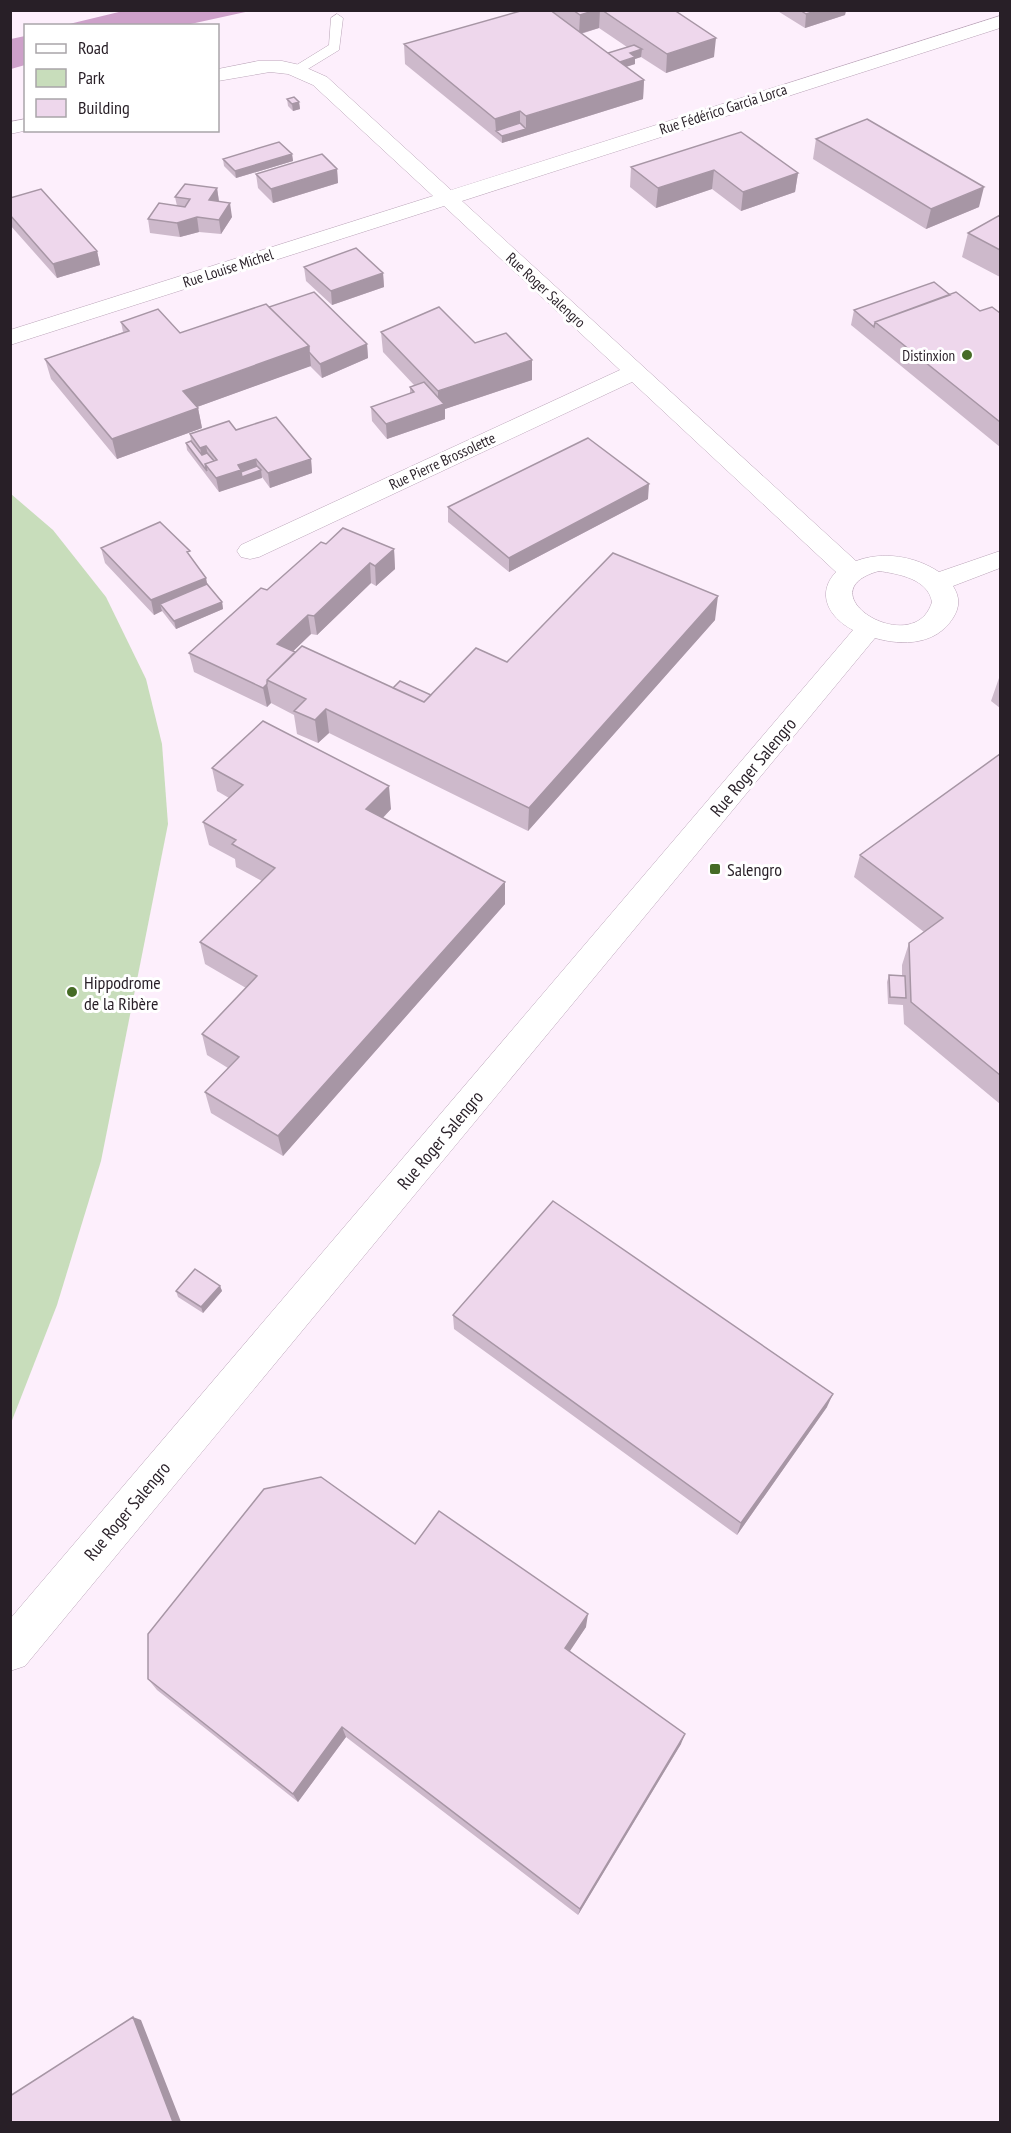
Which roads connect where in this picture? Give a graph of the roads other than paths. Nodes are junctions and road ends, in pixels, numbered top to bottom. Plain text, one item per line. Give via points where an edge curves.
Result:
1 (337, 18) dead end
2 (1000, 22) edge
3 (298, 69) junction
4 (219, 75) edge
5 (446, 197) junction
6 (10, 338) edge
7 (635, 372) junction
8 (249, 551) dead end
9 (1000, 559) edge
10 (851, 571) junction
11 (936, 583) junction
12 (869, 628) junction
13 (10, 1650) edge

1 - 3 lane via 335,47
2 - 5 street, Rue Fédérico Garcia Lorca
3 - 4 street, Rue Roger Salengro via 258,66
3 - 5 street, Rue Roger Salengro via 320,81
5 - 6 street, Rue Louise Michel
5 - 7 street, Rue Roger Salengro
7 - 8 street, Rue Pierre Brossolette
7 - 10 street, Rue Roger Salengro
9 - 11 street
10 - 11 street via 895,563 918,570
10 - 12 street via 842,579 839,600 855,621
11 - 12 street via 945,605 933,624 904,633
12 - 13 street, Rue Roger Salengro

